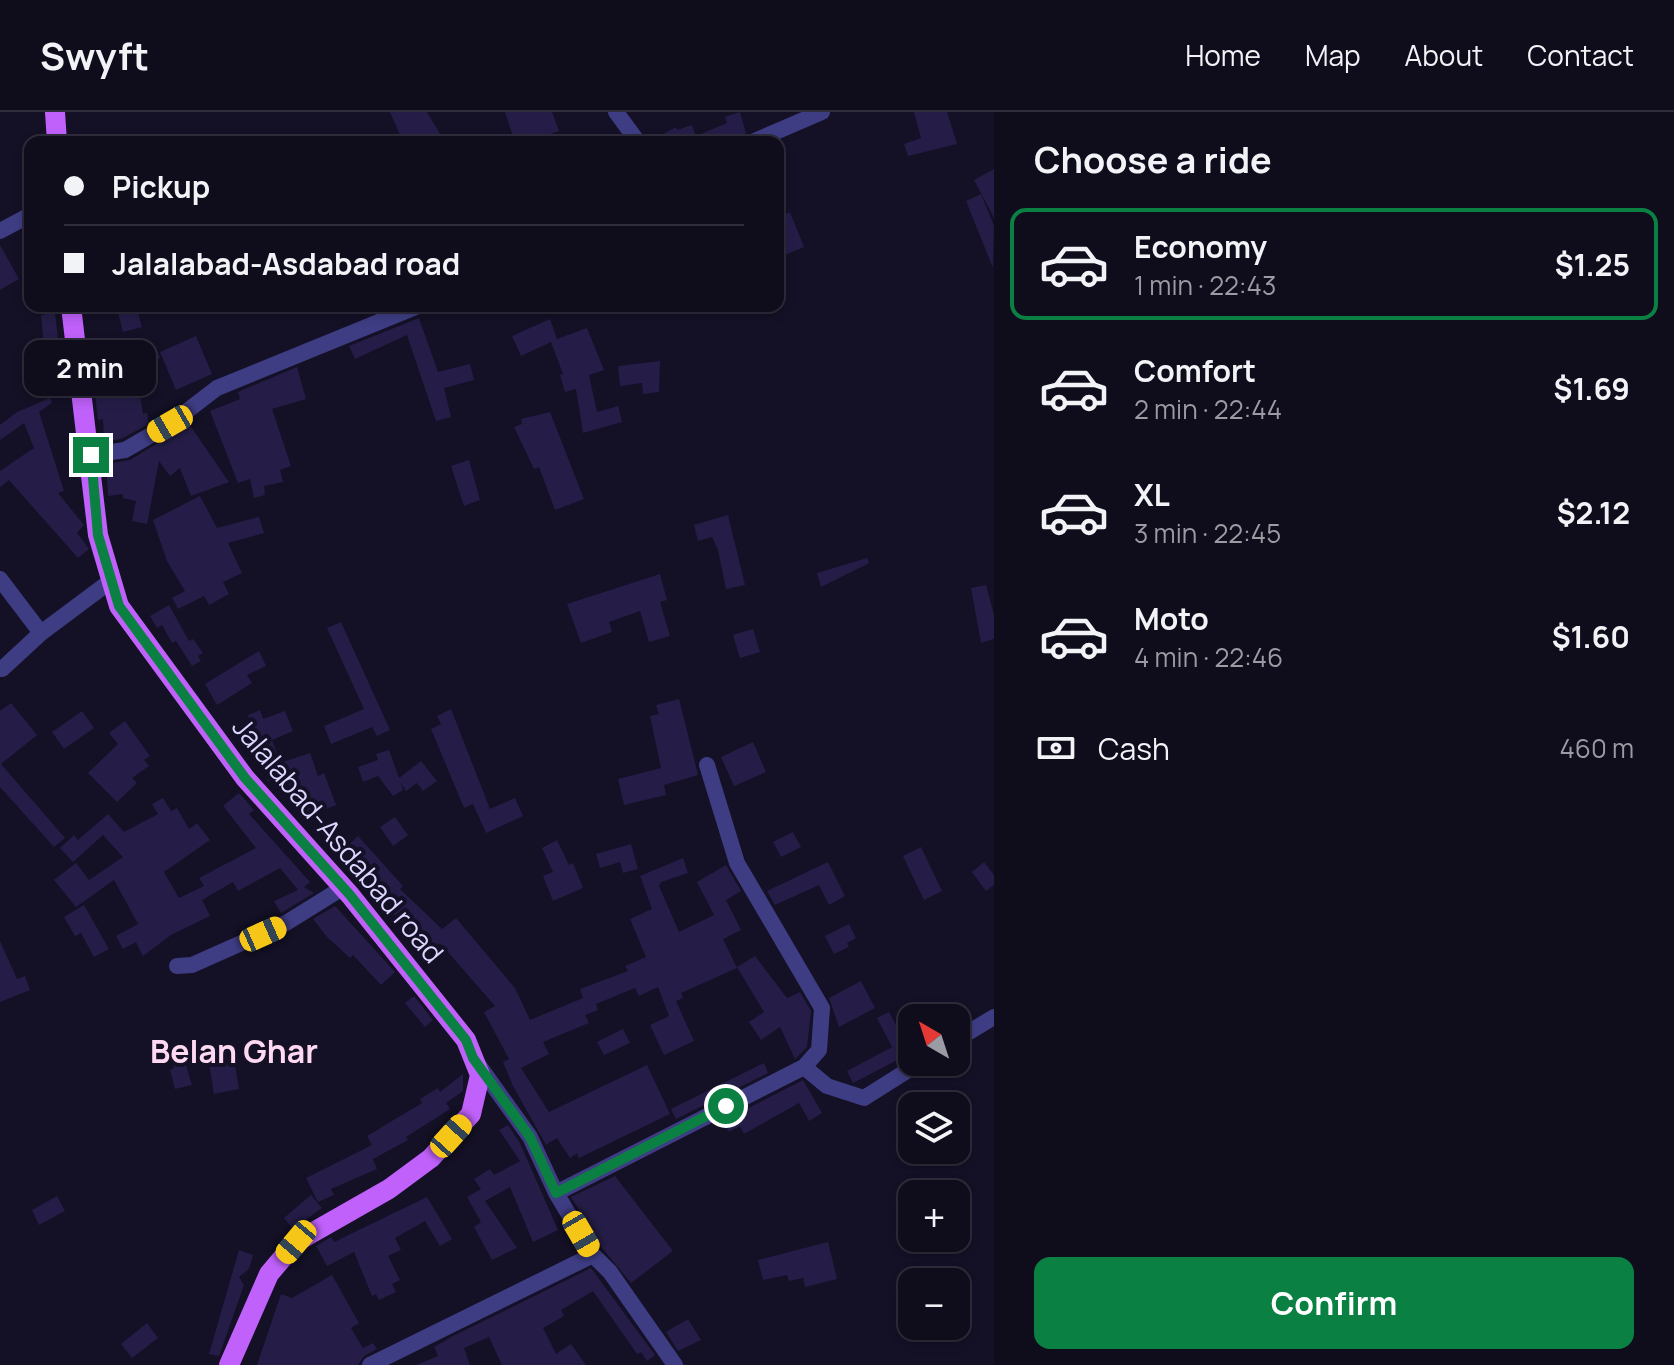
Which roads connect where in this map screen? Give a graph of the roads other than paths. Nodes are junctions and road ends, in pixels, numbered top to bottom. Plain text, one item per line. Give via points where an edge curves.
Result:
1 (55, 112) edge
2 (616, 112) edge
3 (822, 112) edge
4 (57, 136) edge
5 (634, 136) edge
6 (766, 136) edge
7 (24, 218) edge
8 (0, 231) edge
9 (72, 312) edge
10 (403, 312) edge
11 (91, 455) junction
12 (0, 579) edge
13 (112, 580) junction
14 (41, 633) junction
15 (2, 669) edge
16 (707, 765) dead end
17 (344, 887) junction
18 (177, 966) dead end
19 (994, 1017) edge
20 (970, 1032) edge
21 (473, 1058) junction
22 (804, 1067) junction
23 (899, 1076) edge
24 (556, 1193) junction
25 (593, 1255) junction
26 (229, 1365) edge
27 (370, 1365) edge
28 (675, 1365) edge

1 - 4 main road
2 - 5 street
3 - 6 street
7 - 8 street
9 - 11 main road, Jalalabad-Asdabad road
10 - 11 street via 217,388 125,450
11 - 13 main road, Jalalabad-Asdabad road via 98,535
12 - 14 street
13 - 14 street
13 - 17 main road, Jalalabad-Asdabad road via 119,606 245,778
14 - 15 street
16 - 22 street via 737,863 822,1008 819,1050
17 - 18 street via 286,923 192,965
17 - 21 main road, Jalalabad-Asdabad road via 466,1040
19 - 20 street
21 - 24 street via 530,1137
21 - 26 main road, Jalalabad-Asdabad road via 480,1075 471,1114 431,1158 389,1189 296,1242 269,1274
22 - 23 street via 827,1086 864,1098
22 - 24 street
24 - 25 street
25 - 27 street
25 - 28 street

